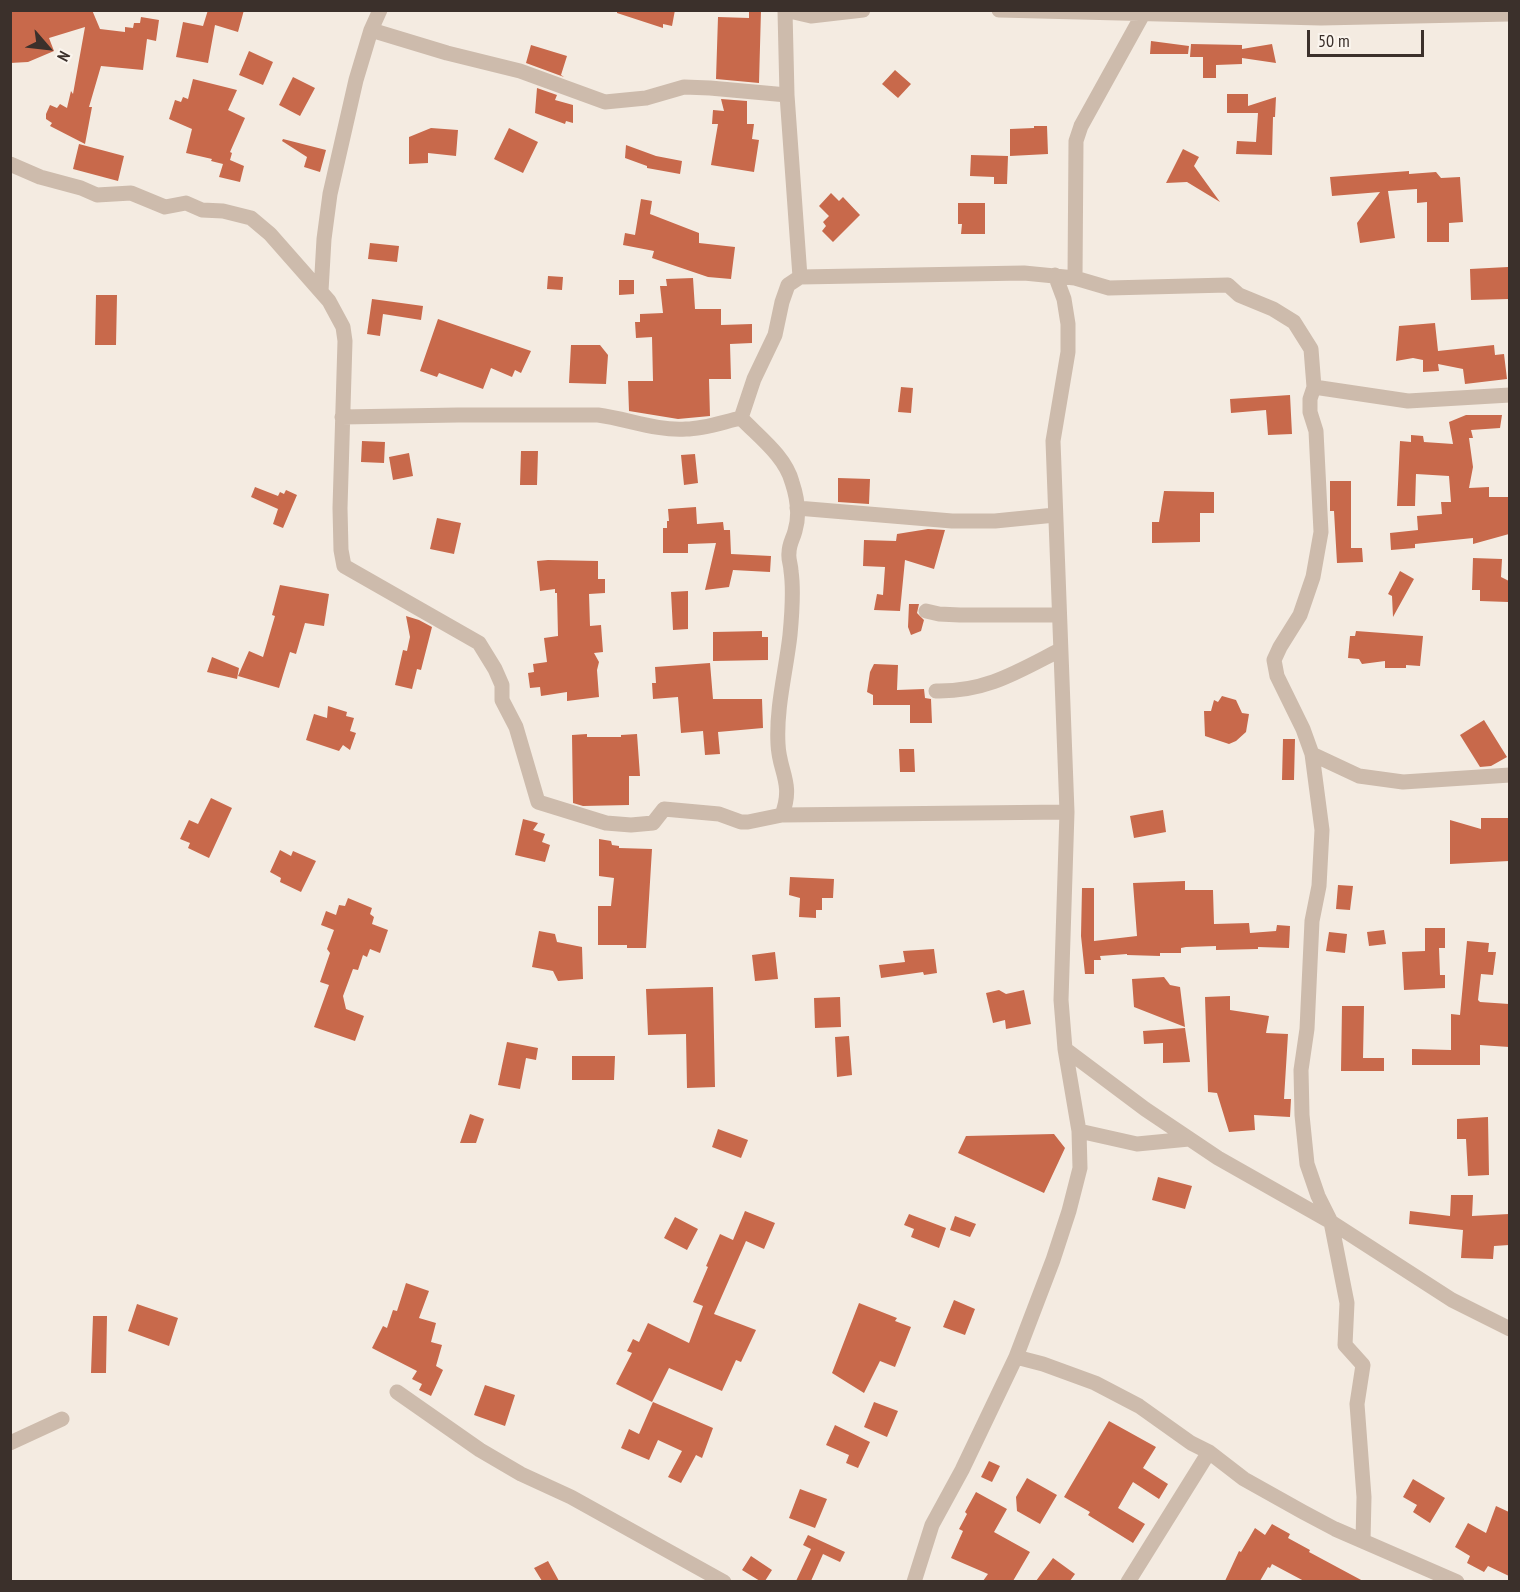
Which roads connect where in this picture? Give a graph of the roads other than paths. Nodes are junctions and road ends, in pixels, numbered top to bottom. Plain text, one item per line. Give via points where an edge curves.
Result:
1 (380, 10) edge
2 (863, 10) edge
3 (999, 10) edge
4 (785, 11) edge
5 (1043, 11) edge
6 (1143, 14) junction
7 (1509, 14) edge
8 (371, 30) junction
9 (787, 95) junction
10 (10, 164) edge
11 (1055, 275) junction
12 (800, 277) junction
13 (1075, 278) junction
14 (321, 291) junction
15 (1314, 387) junction
16 (1509, 395) edge
17 (342, 417) junction
18 (741, 418) junction
19 (797, 508) junction
20 (1055, 514) junction
21 (926, 610) dead end
22 (1059, 615) junction
23 (1060, 650) junction
24 (936, 691) dead end
25 (1312, 754) junction
26 (1509, 776) edge
27 (1067, 812) junction
28 (782, 815) junction
29 (1065, 1049) junction
30 (1079, 1131) junction
31 (1189, 1139) junction
32 (1331, 1222) junction
33 (1509, 1329) edge
34 (1016, 1357) junction
35 (398, 1392) dead end
36 (62, 1419) dead end
37 (10, 1443) edge
38 (1209, 1452) junction
39 (1363, 1541) junction
40 (724, 1581) edge
41 (914, 1581) edge
42 (1128, 1581) edge
43 (1457, 1581) edge

1 - 8 street
2 - 4 street via 811,16
3 - 5 street
4 - 9 street
5 - 6 street
6 - 7 street via 1321,18
6 - 13 street via 1081,126 1077,141
8 - 9 street via 520,71 606,102 646,98 684,87
8 - 14 street via 330,194
9 - 12 street
10 - 14 street via 98,195 131,193 165,207 186,203 202,210 251,218
11 - 12 street
11 - 13 street
11 - 20 street via 1064,299 1068,352 1053,441
12 - 18 street via 788,285 775,335
13 - 15 street via 1109,288 1228,285 1239,295 1294,322 1311,349
14 - 17 street via 343,327
15 - 16 street via 1408,401
15 - 25 street via 1310,412 1316,432 1321,532 1313,577 1300,615 1274,660 1277,676
17 - 18 street via 598,415 643,426 688,429
17 - 28 street via 340,508 344,566 479,643 502,685 502,700 516,727 538,802 606,823 631,825 653,823 664,809 719,814 741,822
18 - 19 street via 783,461 792,479
19 - 20 street via 995,521
19 - 28 street via 789,549 790,633 779,717 778,746 787,788
20 - 22 street
21 - 22 street via 960,615
22 - 23 street
23 - 24 street via 976,688
23 - 27 street
25 - 26 street via 1359,776 1403,782
25 - 32 street via 1322,830 1301,1070 1302,1115 1307,1164
27 - 28 street
27 - 29 street via 1061,1000
29 - 30 street
29 - 31 street
30 - 31 street via 1137,1144
30 - 34 street via 1080,1168 1069,1210
31 - 32 street
32 - 33 street via 1452,1299
32 - 39 street via 1347,1303 1345,1345 1364,1365 1357,1404
34 - 38 street via 1095,1383 1139,1406
34 - 41 street via 932,1525
35 - 40 street via 521,1474
36 - 37 street
38 - 39 street via 1244,1479
38 - 42 street
39 - 43 street

